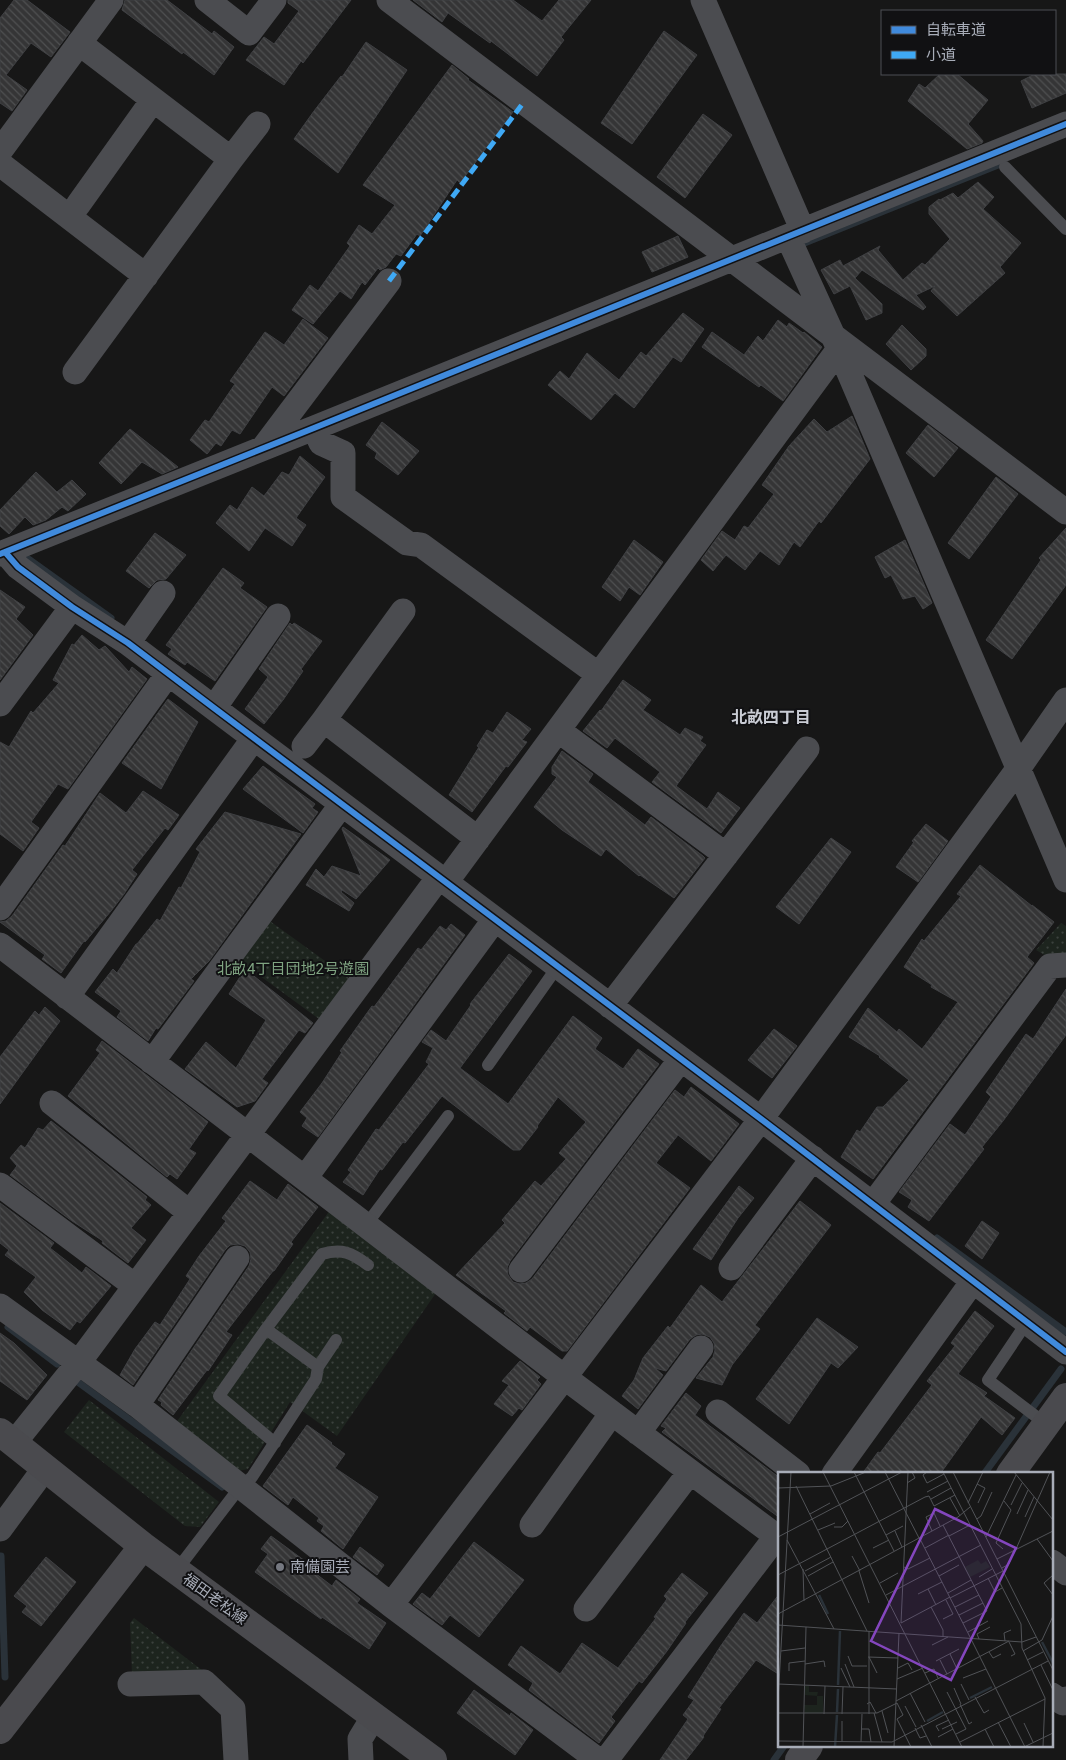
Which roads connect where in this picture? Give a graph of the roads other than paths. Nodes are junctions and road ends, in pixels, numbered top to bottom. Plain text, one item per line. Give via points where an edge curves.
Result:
1 (111, 0) edge
2 (207, 0) edge
3 (274, 0) edge
4 (390, 0) edge
5 (703, 0) edge
6 (79, 43) junction
7 (153, 100) junction
8 (258, 124) dead end
9 (1066, 124) edge
10 (0, 151) edge
11 (231, 159) junction
12 (1001, 159) junction
13 (0, 164) edge
14 (78, 205) dead end
15 (1066, 228) edge
16 (796, 234) junction
17 (732, 259) junction
18 (146, 276) junction
19 (389, 281) dead end
20 (836, 342) junction
21 (75, 372) dead end
22 (317, 435) junction
23 (264, 448) junction
24 (1066, 512) edge
25 (7, 554) edge
26 (163, 593) dead end
27 (72, 607) junction
28 (402, 611) dead end
29 (278, 616) dead end
30 (128, 643) junction
31 (168, 674) junction
32 (599, 675) junction
33 (1066, 700) edge
34 (0, 704) edge
35 (214, 708) junction
36 (324, 720) junction
37 (558, 730) junction
38 (254, 738) junction
39 (304, 746) dead end
40 (807, 749) dead end
41 (1022, 763) junction
42 (342, 804) junction
43 (478, 838) junction
44 (726, 855) junction
45 (443, 880) junction
46 (1066, 880) edge
47 (0, 908) edge
48 (495, 919) junction
49 (0, 945) edge
50 (1066, 965) edge
51 (558, 966) junction
52 (67, 996) junction
53 (610, 1006) junction
54 (681, 1059) junction
55 (152, 1062) junction
56 (488, 1065) dead end
57 (52, 1103) dead end
58 (448, 1116) dead end
59 (761, 1119) junction
60 (248, 1135) junction
61 (813, 1158) junction
62 (305, 1178) junction
63 (0, 1185) edge
64 (873, 1204) junction
65 (190, 1213) junction
66 (366, 1225) junction
67 (237, 1258) dead end
68 (368, 1265) dead end
69 (731, 1268) dead end
70 (521, 1270) dead end
71 (973, 1281) junction
72 (135, 1286) junction
73 (0, 1306) edge
74 (1027, 1322) junction
75 (266, 1329) junction
76 (336, 1340) dead end
77 (701, 1348) dead end
78 (1066, 1352) edge
79 (79, 1362) junction
80 (318, 1367) junction
81 (564, 1377) junction
82 (1066, 1397) edge
83 (137, 1405) junction
84 (718, 1412) dead end
85 (612, 1413) junction
86 (1046, 1424) junction
87 (638, 1433) junction
88 (7, 1438) edge
89 (275, 1443) junction
90 (45, 1468) junction
91 (690, 1472) junction
92 (795, 1472) edge
93 (835, 1472) edge
94 (1011, 1472) edge
95 (236, 1493) junction
96 (532, 1525) dead end
97 (0, 1529) edge
98 (778, 1538) edge
99 (143, 1546) junction
100 (1054, 1564) edge
101 (176, 1571) junction
102 (1066, 1573) edge
103 (391, 1605) junction
104 (586, 1610) dead end
105 (130, 1684) dead end
106 (1054, 1696) edge
107 (1066, 1699) edge
108 (374, 1716) junction
109 (2, 1719) edge
110 (808, 1748) edge
111 (236, 1760) edge
112 (360, 1760) edge
113 (433, 1760) edge
114 (598, 1760) edge
115 (606, 1760) edge
116 (799, 1760) edge

1 - 6 street
2 - 3 street via 249,33
4 - 17 street
5 - 16 street
6 - 7 street
6 - 10 street
7 - 11 street
7 - 14 street
8 - 11 street
9 - 12 street
11 - 18 street
12 - 15 lane
12 - 16 street
13 - 18 street
16 - 17 street
16 - 20 street
17 - 20 street
17 - 22 street
18 - 21 street
19 - 23 street
20 - 24 street
20 - 32 street
20 - 41 street
22 - 23 street
22 - 32 street via 342,453 343,496 406,543 421,545
23 - 25 street
25 - 27 street
26 - 30 street
27 - 30 street
27 - 34 street
28 - 36 street
29 - 35 street
30 - 31 street
31 - 35 street
31 - 47 street
32 - 37 street
33 - 41 street
35 - 38 street
36 - 39 street
36 - 43 street
37 - 43 street
37 - 44 street
38 - 42 street
38 - 52 street
40 - 44 street
41 - 46 street
41 - 59 street
42 - 45 street
42 - 55 street
43 - 45 street
44 - 53 street
45 - 48 street
45 - 60 street
48 - 51 street
48 - 62 street
49 - 52 street
50 - 64 street via 1050,966
51 - 53 street
51 - 56 lane
52 - 55 street
53 - 54 street
54 - 59 street
54 - 70 street
55 - 60 street
57 - 65 street
58 - 66 lane
59 - 61 street
59 - 81 street
60 - 62 street
60 - 65 street
61 - 64 street
61 - 69 street
62 - 66 street
63 - 72 street
64 - 71 street
65 - 72 street
66 - 81 street
67 - 83 street
68 - 75 lane via 352,1254 333,1250 322,1254
71 - 74 street
71 - 93 street
72 - 79 street
73 - 79 street
74 - 78 street
74 - 86 lane via 988,1380
75 - 80 lane
75 - 89 lane via 220,1396
76 - 80 lane
77 - 87 street
79 - 83 street
79 - 88 street
80 - 89 lane via 316,1379
81 - 85 street
81 - 103 street
82 - 86 main road
83 - 95 street
84 - 92 street
85 - 87 street
85 - 96 street
86 - 94 main road
87 - 91 street
88 - 90 main road, 福田老松線
89 - 95 lane via 252,1477
90 - 97 street
90 - 99 main road, 福田老松線
91 - 98 street
91 - 104 street
95 - 101 lane
95 - 103 street
98 - 115 street
99 - 101 main road, 福田老松線
99 - 109 main road
100 - 102 street
101 - 108 main road, 福田老松線
103 - 114 street
105 - 111 street via 204,1682 233,1709
106 - 107 street via 1063,1703
108 - 112 street via 360,1739
108 - 113 main road, 福田老松線
110 - 116 main road

